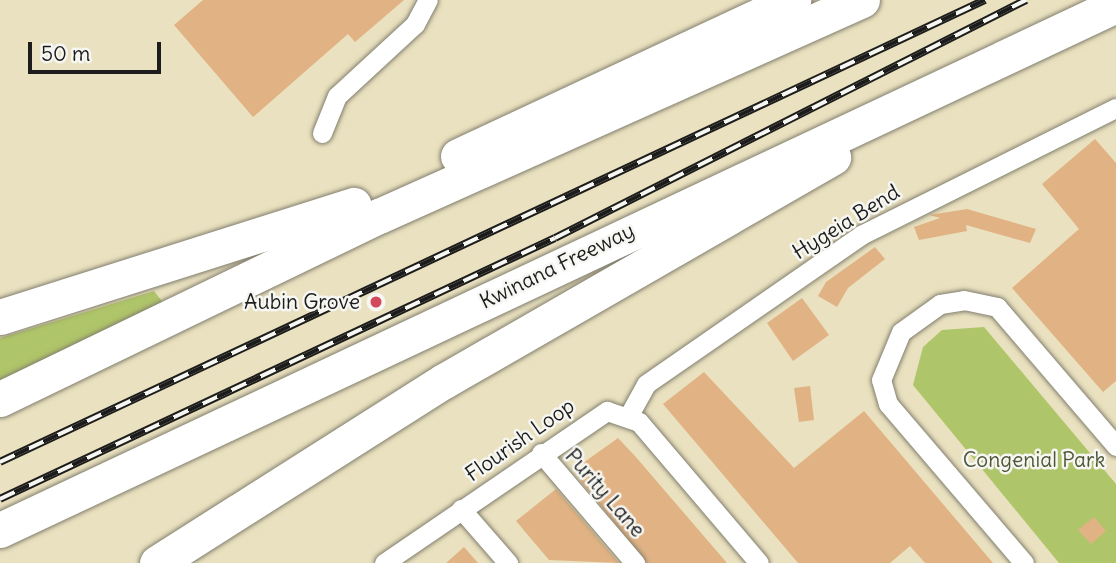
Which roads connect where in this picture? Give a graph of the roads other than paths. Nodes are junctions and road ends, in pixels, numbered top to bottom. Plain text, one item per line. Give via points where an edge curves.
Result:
1 (428, 0) edge
2 (793, 0) edge
3 (862, 0) edge
4 (1116, 5) edge
5 (921, 100) junction
6 (1114, 112) edge
7 (322, 133) dead end
8 (0, 317) edge
9 (0, 399) edge
10 (629, 415) junction
11 (1116, 446) edge
12 (541, 453) junction
13 (461, 509) junction
14 (0, 530) edge
15 (157, 563) edge
16 (384, 563) edge
17 (508, 563) edge
18 (635, 563) edge
19 (759, 563) edge
20 (1024, 563) edge

1 - 7 street via 415,24 337,96
2 - 8 highway via 341,211
3 - 9 highway via 379,216
4 - 5 highway, Kwinana Freeway
5 - 14 highway, Kwinana Freeway via 766,165
5 - 15 highway via 884,127 444,381
6 - 10 street, Hygeia Bend via 861,235 646,384
10 - 12 street, Flourish Loop via 595,416
10 - 19 street
11 - 20 street via 997,307 964,300 940,304 901,332 881,380 888,404
12 - 13 street, Flourish Loop
12 - 18 street, Purity Lane
13 - 16 street, Flourish Loop
13 - 17 street

